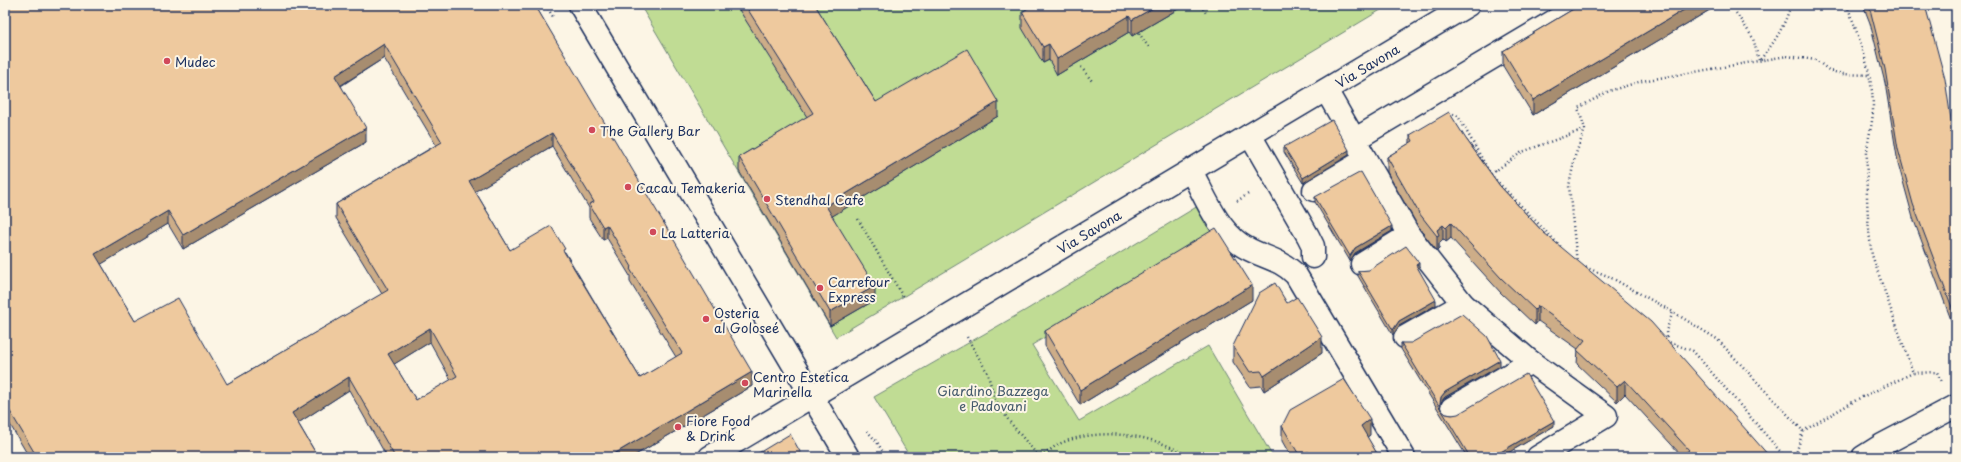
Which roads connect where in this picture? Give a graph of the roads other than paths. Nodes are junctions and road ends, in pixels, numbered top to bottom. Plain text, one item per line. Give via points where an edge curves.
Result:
1 (580, 5) edge
2 (1468, 5) edge
3 (1581, 5) edge
4 (1326, 90) junction
5 (1250, 135) junction
6 (1354, 140) junction
7 (1365, 160) junction
8 (1191, 170) junction
9 (1314, 190) dead end
10 (1409, 235) junction
11 (1313, 258) dead end
12 (1362, 264) dead end
13 (1463, 304) junction
14 (1405, 338) dead end
15 (1531, 362) junction
16 (811, 396) junction
17 (1955, 407) edge
18 (1452, 408) dead end
19 (1885, 451) edge
20 (710, 457) edge
21 (848, 457) edge
22 (1404, 457) edge
23 (1538, 457) edge
24 (1862, 457) edge

1 - 16 street
2 - 4 street, Via Savona
3 - 6 street
4 - 5 street, Via Savona
4 - 6 street
5 - 8 street, Via Savona
5 - 11 street via 1308,236
6 - 7 street
7 - 9 street
7 - 10 street
8 - 16 street, Via Savona
8 - 22 street via 1219,223 1240,244 1286,265 1296,275
10 - 12 street
10 - 13 street
13 - 14 street
13 - 15 street
15 - 18 street
15 - 23 street via 1606,416
16 - 20 street, Via Savona
16 - 21 street
17 - 19 street
19 - 24 street

